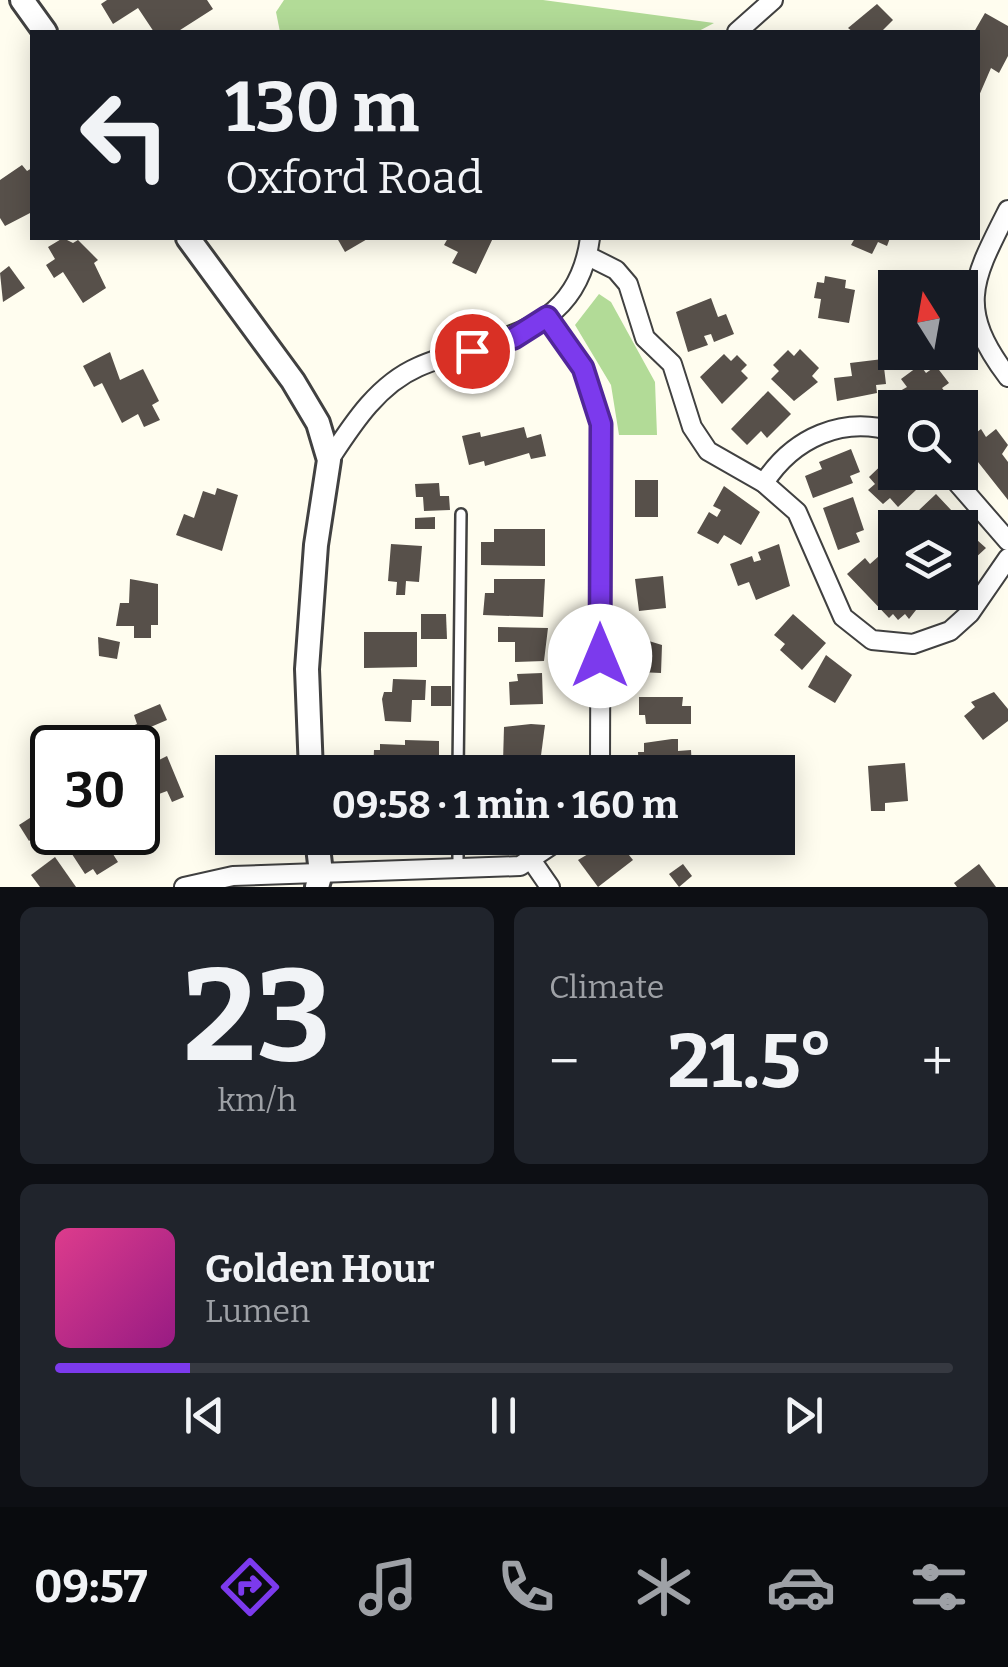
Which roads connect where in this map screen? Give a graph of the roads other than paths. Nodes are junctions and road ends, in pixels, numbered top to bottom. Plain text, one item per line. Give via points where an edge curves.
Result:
1 (22, 0) edge
2 (772, 0) edge
3 (44, 30) edge
4 (739, 30) edge
5 (1008, 210) edge
6 (189, 240) edge
7 (589, 247) edge
8 (547, 317) junction
9 (1008, 376) edge
10 (878, 427) edge
11 (329, 460) junction
12 (764, 482) junction
13 (964, 490) edge
14 (462, 514) dead end
15 (1008, 541) edge
16 (1008, 558) edge
17 (310, 755) edge
18 (458, 755) edge
19 (600, 755) edge
20 (318, 855) edge
21 (458, 855) edge
22 (541, 855) edge
23 (532, 862) junction
24 (458, 868) junction
25 (319, 880) edge
26 (184, 887) edge
27 (550, 887) edge

1 - 3 street
2 - 4 street
5 - 9 street via 971,299 983,344
6 - 11 street via 294,381 318,422
7 - 8 street via 573,286
7 - 12 street via 628,284 645,338 672,364 692,427 708,451
8 - 11 street via 514,338 416,368 364,407
8 - 19 street via 583,368 601,424
10 - 12 street via 817,434 789,452
11 - 17 street via 307,669
12 - 16 street via 797,512 843,617 872,640 913,644 950,632
13 - 15 street
14 - 18 lane
20 - 25 street
21 - 24 lane
22 - 23 street
23 - 24 street
23 - 27 street
24 - 25 street
25 - 26 street via 233,876

